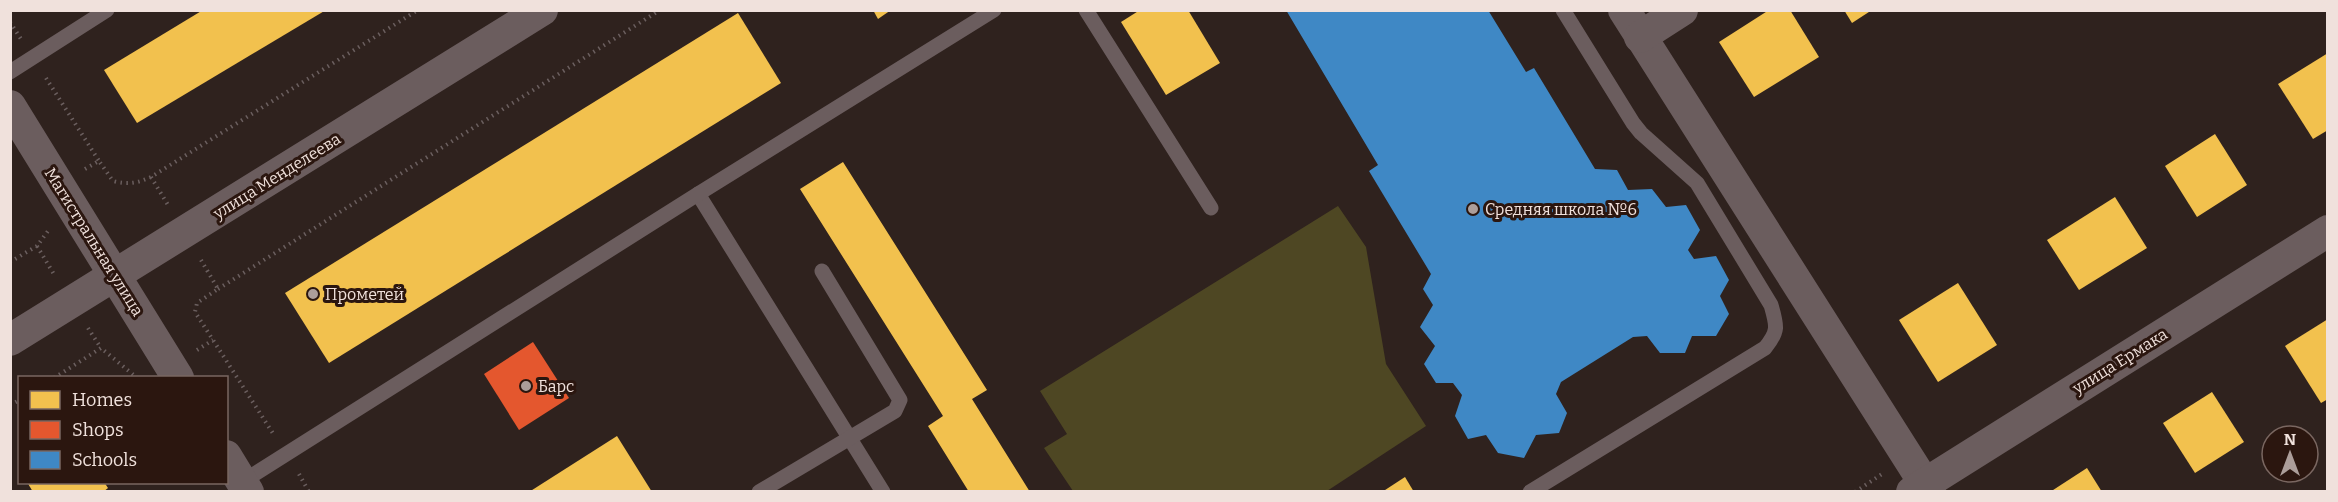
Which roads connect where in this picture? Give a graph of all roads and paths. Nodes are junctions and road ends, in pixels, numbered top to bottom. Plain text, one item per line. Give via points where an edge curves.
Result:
1 (107, 10) edge
2 (418, 10) edge
3 (542, 10) edge
4 (660, 10) edge
5 (994, 10) edge
6 (1086, 10) edge
7 (1563, 10) edge
8 (1624, 10) edge
9 (1682, 10) edge
10 (10, 22) edge
11 (1640, 37) junction
12 (33, 57) junction
13 (10, 72) edge
14 (10, 106) edge
15 (99, 161) dead end
16 (698, 194) junction
17 (1211, 208) dead end
18 (2328, 231) edge
19 (184, 233) junction
20 (37, 246) dead end
21 (10, 262) edge
22 (822, 271) dead end
23 (115, 276) junction
24 (218, 289) junction
25 (10, 340) edge
26 (57, 376) edge
27 (135, 376) edge
28 (177, 376) edge
29 (850, 439) junction
30 (286, 454) junction
31 (239, 477) edge
32 (1922, 489) edge
33 (309, 492) edge
34 (759, 492) edge
35 (883, 492) edge
36 (1530, 492) edge

1 - 12 lane
2 - 19 path via 151,177
3 - 19 street, улица Менделеева
4 - 24 path
5 - 16 lane
6 - 17 lane
7 - 36 lane via 1633,123 1697,183 1771,304 1775,336 1765,348
8 - 11 street
9 - 11 street
10 - 12 path
11 - 32 street
12 - 13 lane
12 - 15 path
14 - 23 street, Магистральная улица
16 - 29 lane
16 - 30 lane
18 - 32 street, улица Ермака
19 - 23 street, улица Менделеева
19 - 24 path
20 - 21 path
22 - 29 lane via 900,400 896,411
23 - 25 street, улица Менделеева
23 - 28 street, Магистральная улица
24 - 30 path via 196,303 195,312
26 - 27 path via 101,348
29 - 34 lane
29 - 35 lane
30 - 31 lane
30 - 33 path

